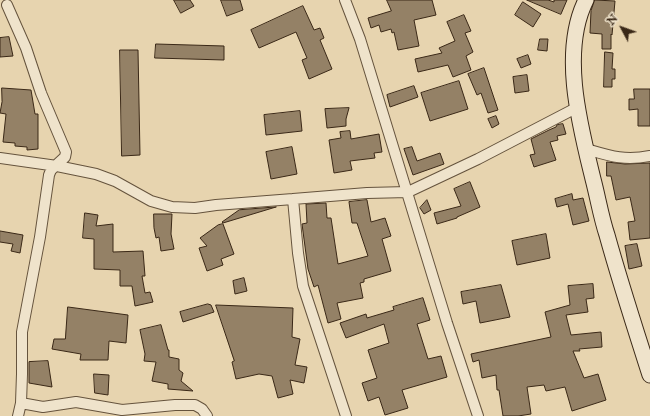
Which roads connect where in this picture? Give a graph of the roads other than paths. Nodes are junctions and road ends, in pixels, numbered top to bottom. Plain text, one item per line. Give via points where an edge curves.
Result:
1 (345, 0) edge
2 (586, 0) edge
3 (6, 6) edge
4 (578, 107) junction
5 (586, 149) junction
6 (650, 156) edge
7 (0, 158) edge
8 (57, 166) junction
9 (408, 192) junction
10 (293, 199) junction
11 (646, 346) edge
12 (650, 375) edge
13 (21, 404) junction
14 (18, 416) edge
15 (208, 416) edge
16 (346, 416) edge
17 (478, 416) edge

1 - 9 street
2 - 4 street via 577,28 573,63
3 - 8 street via 26,48 41,93 66,152
4 - 5 street
4 - 9 street
5 - 6 street via 617,158
5 - 11 street via 606,234
7 - 8 street
8 - 10 street via 96,174 115,181 151,201 172,207 195,208
8 - 13 street via 51,170 49,176 22,332
9 - 10 street
9 - 17 street
10 - 16 street via 303,286
11 - 12 street
13 - 14 street
13 - 15 street via 43,407 76,402 122,410 195,405

